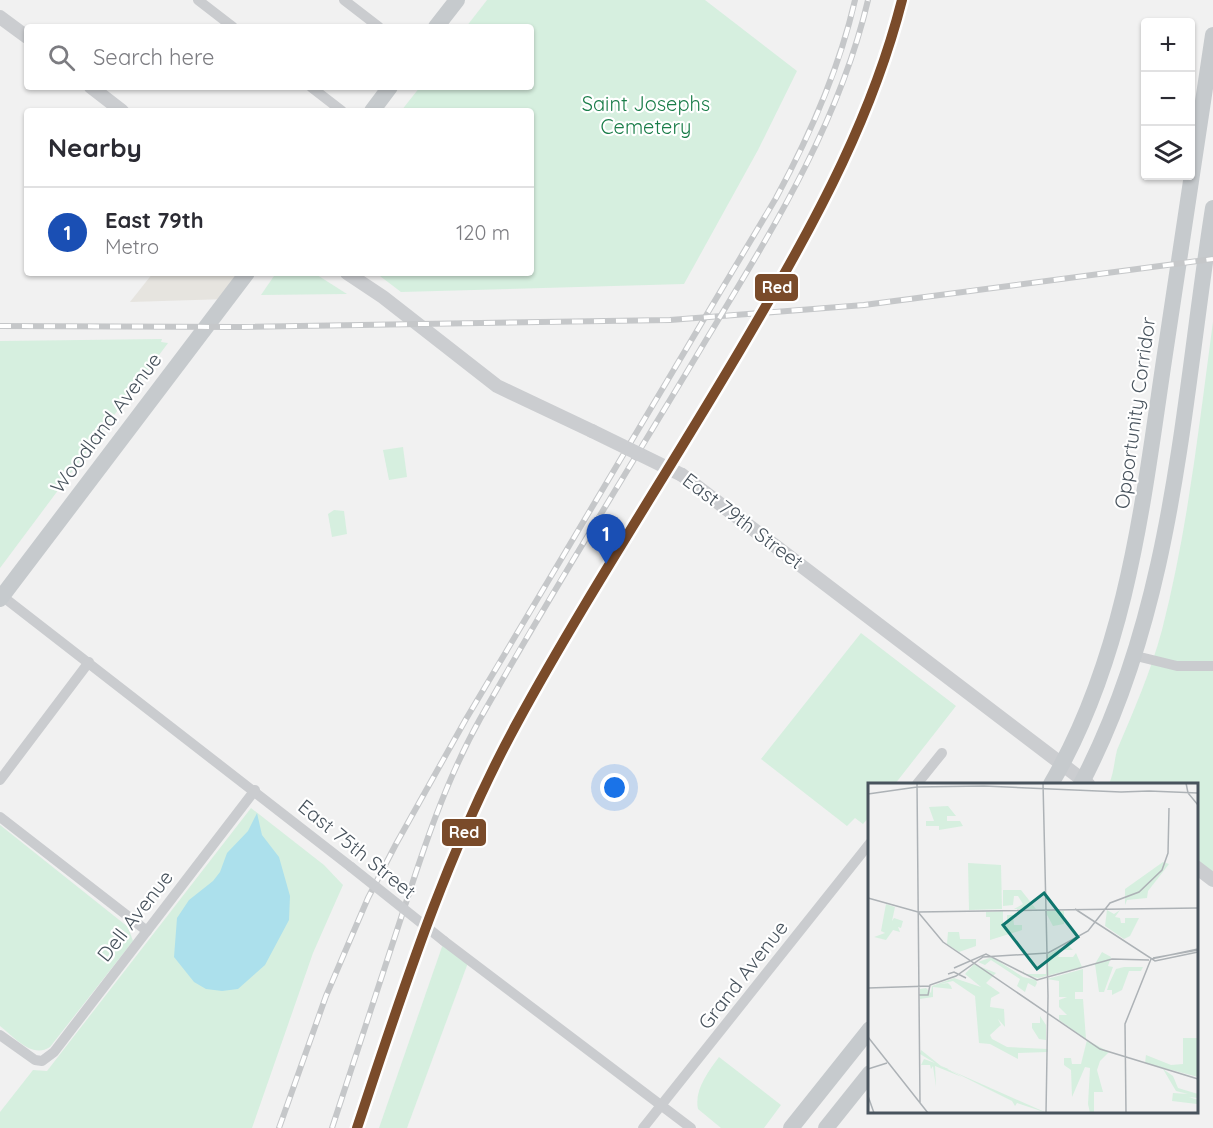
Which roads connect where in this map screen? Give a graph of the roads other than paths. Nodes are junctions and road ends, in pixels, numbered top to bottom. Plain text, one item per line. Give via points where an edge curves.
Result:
1 (198, 0) edge
2 (345, 0) edge
3 (457, 0) edge
4 (0, 17) edge
5 (229, 24) edge
6 (376, 24) edge
7 (438, 24) edge
8 (1213, 35) edge
9 (24, 36) edge
10 (95, 90) edge
11 (315, 90) edge
12 (388, 90) edge
13 (118, 108) edge
14 (338, 108) edge
15 (374, 108) edge
16 (1213, 208) edge
17 (245, 276) edge
18 (352, 276) edge
19 (1, 598) edge
20 (1136, 656) junction
21 (89, 662) junction
22 (1213, 666) edge
23 (942, 753) dead end
24 (1062, 764) junction
25 (0, 780) edge
26 (918, 783) edge
27 (1052, 783) edge
28 (1084, 783) edge
29 (255, 790) junction
30 (0, 817) edge
31 (868, 846) edge
32 (1198, 868) edge
33 (1213, 880) edge
34 (147, 931) junction
35 (868, 1032) edge
36 (0, 1035) edge
37 (868, 1076) edge
38 (662, 1105) junction
39 (643, 1128) edge
40 (691, 1128) edge
41 (791, 1128) edge
42 (826, 1128) edge

1 - 5 street
2 - 6 street
3 - 7 main road
4 - 9 main road
8 - 24 main road, Opportunity Corridor via 1132,564 1107,657
10 - 13 main road
11 - 14 street
12 - 15 main road
16 - 20 main road via 1161,561
17 - 19 main road, Woodland Avenue
18 - 24 main road, East 79th Street, bridge via 497,386 682,475
19 - 21 street, East 75th Street
20 - 22 street via 1176,666
20 - 28 main road
21 - 25 street
21 - 29 street, East 75th Street
23 - 26 street
24 - 27 main road, Opportunity Corridor
24 - 28 main road, East 79th Street
29 - 34 street, Dell Avenue
29 - 38 street, East 75th Street, bridge via 444,941
30 - 34 street
31 - 38 street, Grand Avenue
32 - 33 main road
34 - 36 street, Dell Avenue via 54,1052 42,1061 27,1056
35 - 41 main road
37 - 42 main road
38 - 39 street, Grand Avenue
38 - 40 street, East 75th Street

